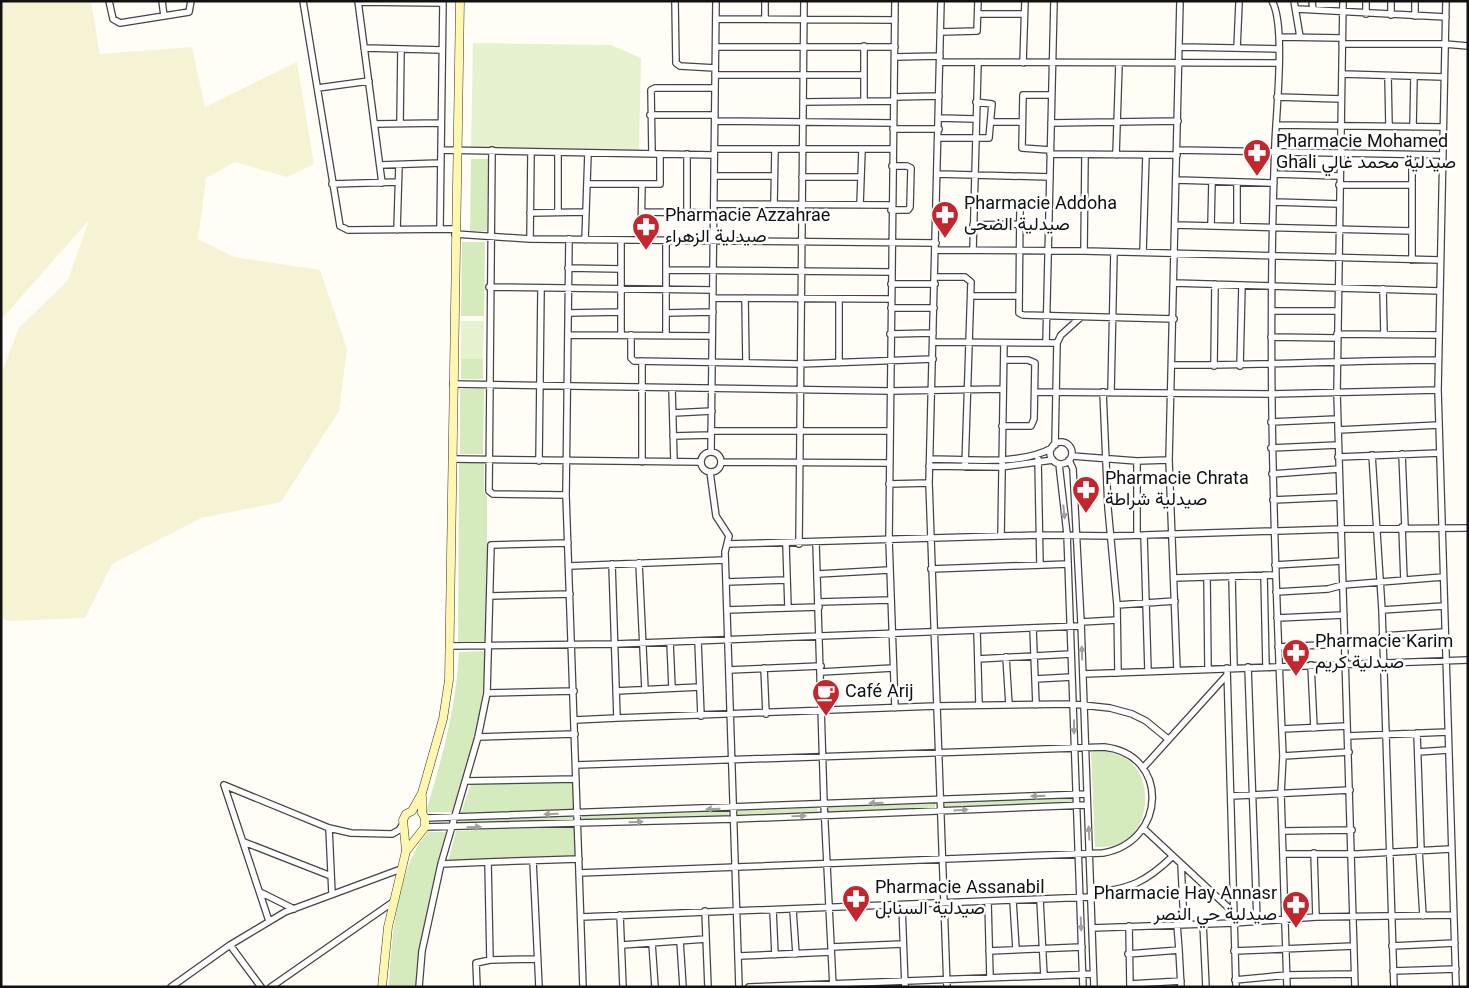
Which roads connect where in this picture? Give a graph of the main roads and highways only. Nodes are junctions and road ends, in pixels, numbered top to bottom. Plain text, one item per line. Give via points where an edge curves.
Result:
1 (460, 1) edge
2 (422, 793) junction
3 (412, 811) junction
4 (423, 816) junction
5 (404, 827) junction
6 (422, 830) junction
7 (406, 851) junction
8 (382, 987) edge

1 - 2 main road via 449,680 443,719
2 - 3 main road
2 - 4 main road
3 - 4 main road
3 - 5 main road via 406,814
4 - 6 main road
5 - 6 main road via 414,834
5 - 7 main road
6 - 7 main road
7 - 8 main road via 386,938

